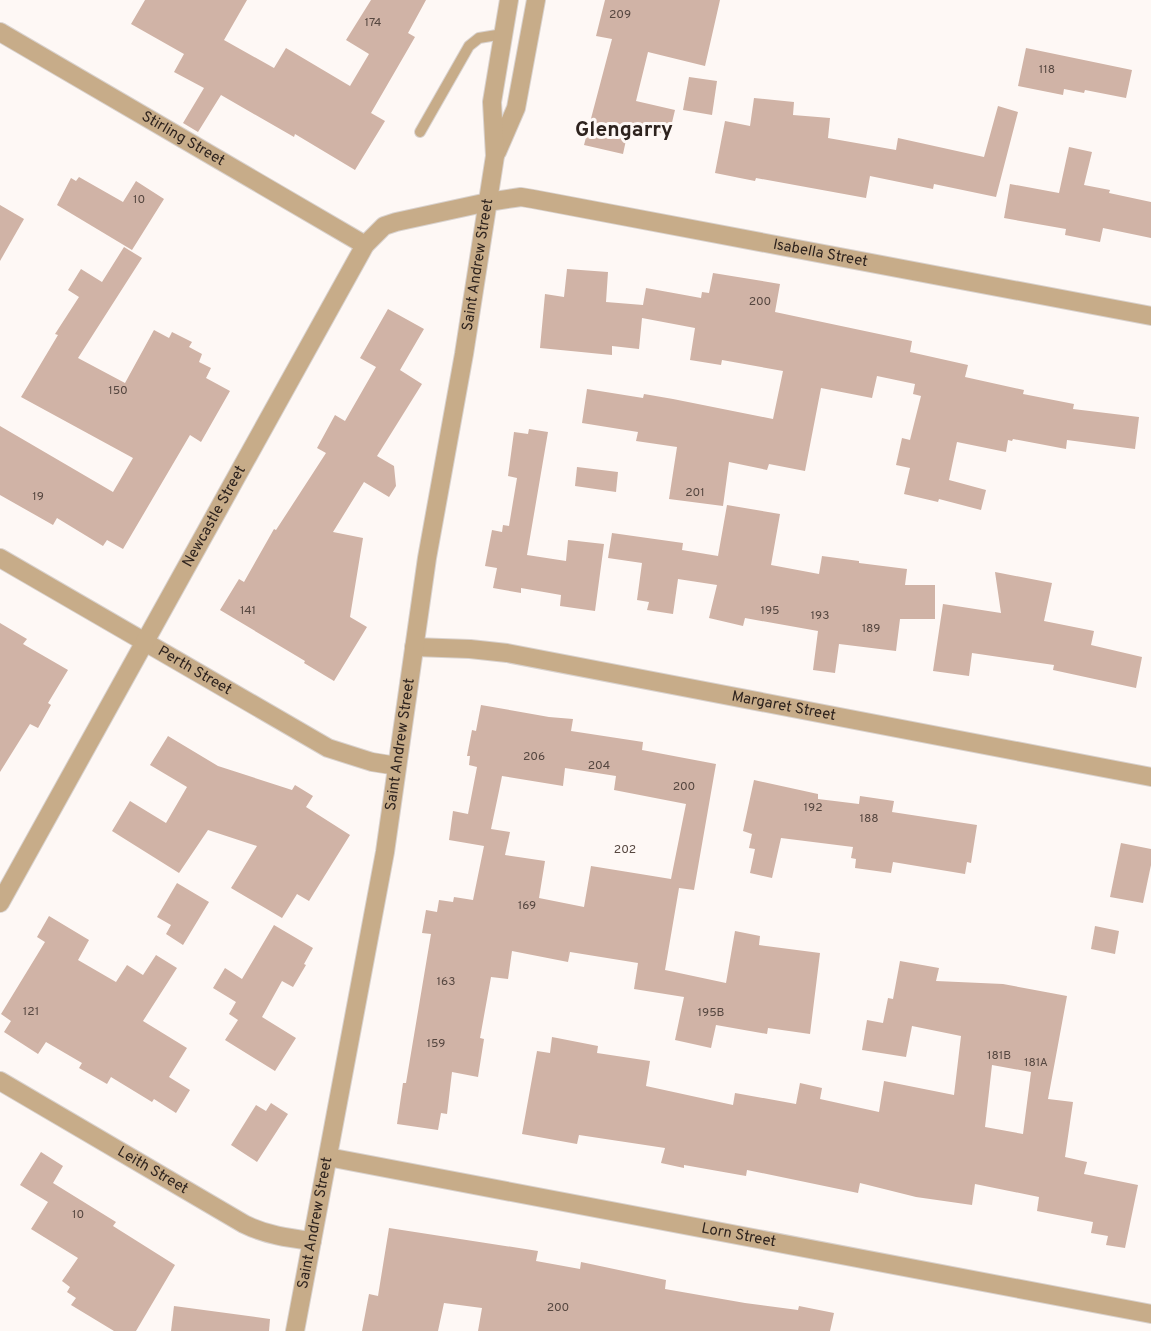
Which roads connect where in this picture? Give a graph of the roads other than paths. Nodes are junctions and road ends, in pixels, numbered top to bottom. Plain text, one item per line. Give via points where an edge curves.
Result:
1 (508, 0) edge
2 (536, 0) edge
3 (0, 32) edge
4 (503, 34) junction
5 (420, 132) dead end
6 (495, 156) junction
7 (488, 202) junction
8 (365, 244) junction
9 (1151, 316) edge
10 (0, 558) edge
11 (144, 643) junction
12 (414, 647) junction
13 (397, 766) junction
14 (1151, 777) edge
15 (0, 903) edge
16 (0, 1080) edge
17 (328, 1157) junction
18 (312, 1241) junction
19 (1151, 1314) edge
20 (295, 1331) edge

1 - 4 street, Saint Andrew Street
2 - 6 street, Saint Andrew Street via 516,108
3 - 8 street, Stirling Street
4 - 5 lane via 479,38 469,46
4 - 6 street, Saint Andrew Street via 492,102
6 - 7 street, Saint Andrew Street
7 - 8 street, Newcastle Street via 390,224
7 - 9 street, Isabella Street via 533,199
7 - 12 street, Saint Andrew Street
8 - 11 street, Newcastle Street
10 - 11 street, Perth Street
11 - 13 street, Perth Street via 328,748
11 - 15 street, Newcastle Street
12 - 13 street, Saint Andrew Street
12 - 14 street, Margaret Street via 507,653
13 - 17 street, Saint Andrew Street via 385,852
16 - 18 street, Leith Street via 257,1231
17 - 18 street, Saint Andrew Street
17 - 19 street, Lorn Street
18 - 20 street, Saint Andrew Street

